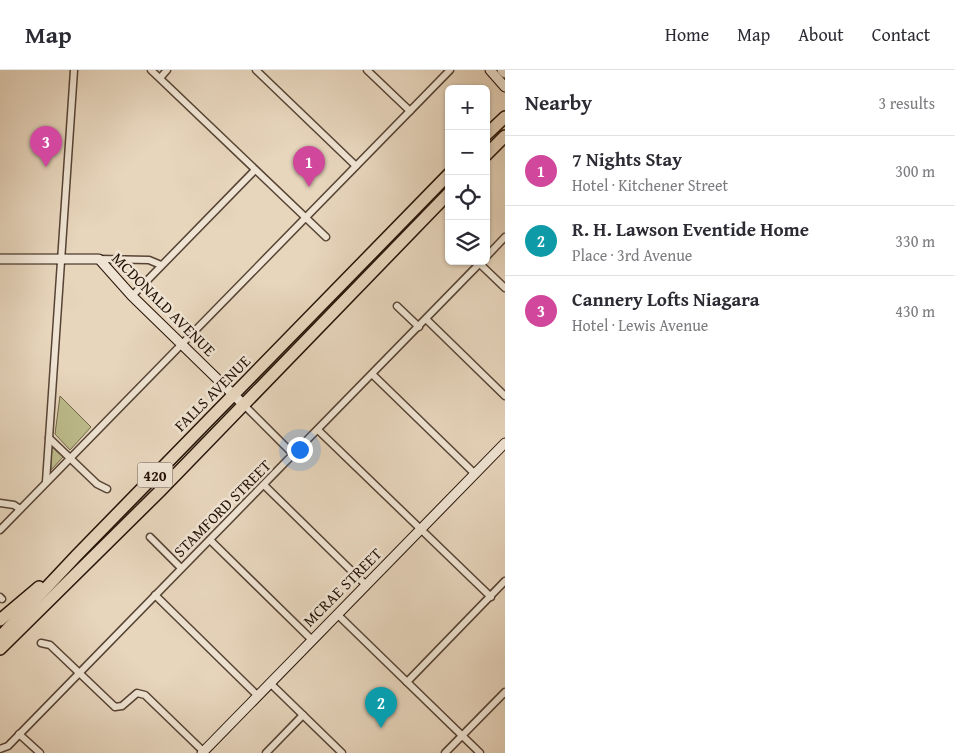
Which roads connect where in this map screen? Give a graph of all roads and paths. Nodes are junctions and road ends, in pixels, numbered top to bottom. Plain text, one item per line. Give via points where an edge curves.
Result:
1 (74, 70) edge
2 (151, 70) edge
3 (167, 70) edge
4 (256, 70) edge
5 (367, 70) edge
6 (450, 70) edge
7 (490, 70) edge
8 (502, 70) edge
9 (505, 73) edge
10 (160, 78) junction
11 (505, 87) edge
12 (410, 111) junction
13 (505, 116) edge
14 (505, 126) edge
15 (490, 131) edge
16 (505, 136) edge
17 (490, 141) edge
18 (490, 151) edge
19 (356, 166) junction
20 (255, 170) junction
21 (448, 175) edge
22 (445, 188) edge
23 (445, 197) edge
24 (305, 218) junction
25 (326, 237) dead end
26 (505, 237) edge
27 (490, 253) edge
28 (0, 259) edge
29 (99, 259) junction
30 (62, 260) junction
31 (161, 265) junction
32 (479, 265) edge
33 (483, 265) edge
34 (505, 288) edge
35 (355, 289) junction
36 (132, 296) junction
37 (397, 306) dead end
38 (426, 319) junction
39 (418, 327) junction
40 (182, 344) junction
41 (372, 374) junction
42 (234, 395) junction
43 (505, 396) edge
44 (244, 405) junction
45 (318, 430) junction
46 (49, 438) junction
47 (505, 443) edge
48 (294, 455) junction
49 (70, 458) junction
50 (475, 474) junction
51 (46, 482) junction
52 (264, 485) junction
53 (107, 489) dead end
54 (0, 503) edge
55 (20, 509) junction
56 (421, 529) junction
57 (0, 530) edge
58 (150, 537) dead end
59 (210, 540) junction
60 (76, 555) junction
61 (181, 568) junction
62 (505, 580) edge
63 (366, 585) junction
64 (155, 595) junction
65 (491, 597) junction
66 (37, 612) junction
67 (337, 614) junction
68 (0, 620) edge
69 (0, 637) edge
70 (312, 640) junction
71 (41, 643) dead end
72 (0, 649) edge
73 (0, 657) edge
74 (78, 673) junction
75 (270, 682) junction
76 (407, 682) junction
77 (505, 692) edge
78 (258, 696) junction
79 (303, 715) junction
80 (19, 734) junction
81 (462, 736) junction
82 (0, 750) edge
83 (270, 752) edge
84 (40, 753) edge
85 (203, 753) edge
86 (342, 753) edge
87 (445, 753) edge
88 (480, 753) edge

1 - 30 street
2 - 10 street
3 - 10 street
4 - 19 street
5 - 12 street
6 - 12 street
7 - 11 street
8 - 9 street
10 - 20 street
12 - 19 street
13 - 15 highway
14 - 17 highway
16 - 18 highway
19 - 24 street
20 - 24 street
20 - 31 street
21 - 42 highway, FALLS AVENUE / 420
22 - 35 highway via 391,244
23 - 35 highway, FALLS AVENUE / 420
24 - 25 street
24 - 40 street
26 - 27 street
28 - 30 street
29 - 30 street
29 - 31 street via 149,260
29 - 36 street, MCDONALD AVENUE
30 - 46 street
31 - 36 street
32 - 38 street, STAMFORD STREET
33 - 34 street
35 - 44 highway, FALLS AVENUE / 420
36 - 40 street, MCDONALD AVENUE
37 - 39 street
38 - 39 street, STAMFORD STREET
38 - 43 street
39 - 41 street, STAMFORD STREET
40 - 42 street, MCDONALD AVENUE
40 - 49 street
41 - 45 street, STAMFORD STREET
41 - 50 street
42 - 44 street, MCDONALD AVENUE
42 - 60 highway, FALLS AVENUE / 420
44 - 48 street, MCDONALD AVENUE
44 - 66 highway, FALLS AVENUE / 420
45 - 48 street, STAMFORD STREET
45 - 56 street
46 - 49 street
46 - 51 street
47 - 50 street, MCRAE STREET
48 - 52 street, STAMFORD STREET
49 - 51 street
49 - 53 street via 97,484
50 - 56 street, MCRAE STREET
51 - 55 street
52 - 59 street, STAMFORD STREET
52 - 63 street
54 - 55 street
55 - 57 street
56 - 63 street, MCRAE STREET
56 - 65 street
58 - 61 street
59 - 61 street, STAMFORD STREET
59 - 70 street
60 - 68 highway
60 - 69 highway, FALLS AVENUE / 420
61 - 64 street, STAMFORD STREET
62 - 65 street
63 - 67 street, MCRAE STREET
64 - 74 street, STAMFORD STREET
64 - 78 street
65 - 76 street
66 - 72 highway, FALLS AVENUE / 420
66 - 73 highway
67 - 70 street, MCRAE STREET
67 - 76 street
70 - 75 street, MCRAE STREET
71 - 74 street via 50,645
74 - 80 street, STAMFORD STREET
74 - 85 street via 115,707 122,706 132,695 140,692 145,695
75 - 78 street, MCRAE STREET
75 - 79 street
76 - 81 street
77 - 81 street
78 - 85 street, MCRAE STREET
79 - 83 street
79 - 86 street
80 - 82 street, STAMFORD STREET
80 - 84 street
81 - 87 street
81 - 88 street

